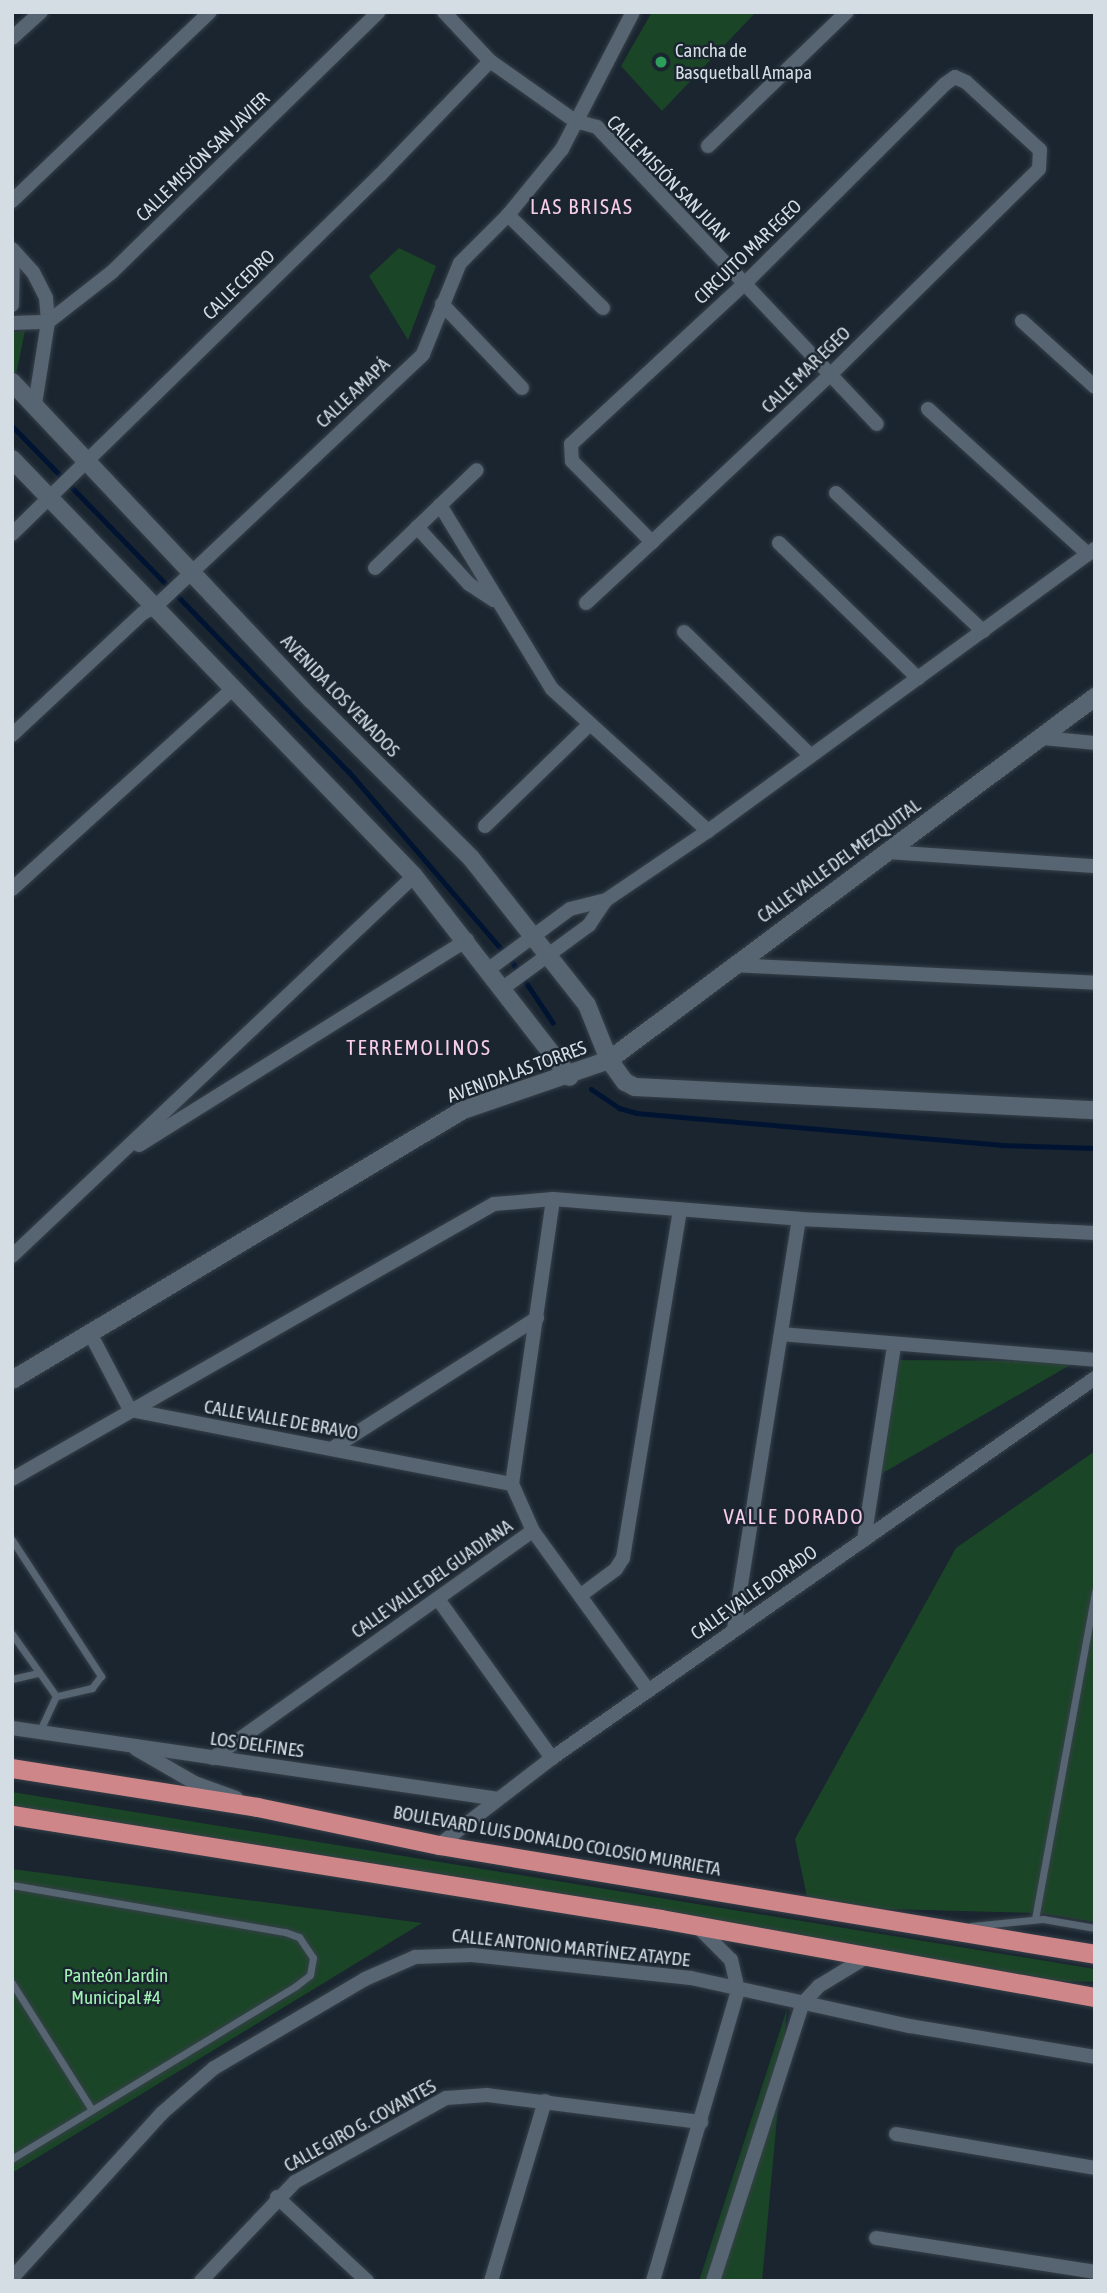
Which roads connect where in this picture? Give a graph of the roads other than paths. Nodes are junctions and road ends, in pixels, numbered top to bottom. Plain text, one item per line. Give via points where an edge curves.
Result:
1 (41, 12) edge
2 (210, 12) edge
3 (378, 12) edge
4 (444, 12) edge
5 (633, 12) edge
6 (847, 12) edge
7 (12, 38) edge
8 (489, 61) junction
9 (575, 121) junction
10 (708, 146) dead end
11 (1043, 158) joint
12 (12, 201) edge
13 (508, 215) junction
14 (13, 250) edge
15 (743, 285) junction
16 (442, 304) junction
17 (12, 305) edge
18 (603, 308) dead end
19 (1022, 321) dead end
20 (48, 322) junction
21 (12, 323) edge
22 (828, 377) junction
23 (12, 382) edge
24 (1095, 387) edge
25 (522, 388) dead end
26 (35, 404) junction
27 (928, 410) dead end
28 (877, 425) dead end
29 (12, 460) edge
30 (81, 466) junction
31 (477, 470) dead end
32 (55, 492) junction
33 (836, 492) dead end
34 (440, 505) junction
35 (417, 527) junction
36 (12, 534) edge
37 (652, 542) junction
38 (779, 543) dead end
39 (1091, 551) edge
40 (375, 568) dead end
41 (187, 575) junction
42 (162, 601) junction
43 (499, 603) junction
44 (586, 603) dead end
45 (983, 631) junction
46 (684, 632) dead end
47 (918, 678) junction
48 (234, 688) junction
49 (1095, 698) edge
50 (590, 724) junction
51 (12, 735) edge
52 (1042, 738) junction
53 (1095, 743) edge
54 (811, 756) junction
55 (485, 826) dead end
56 (708, 831) junction
57 (887, 852) junction
58 (1095, 866) edge
59 (414, 876) junction
60 (12, 889) edge
61 (606, 900) junction
62 (467, 940) junction
63 (527, 940) junction
64 (549, 955) junction
65 (496, 964) junction
66 (733, 965) junction
67 (509, 984) junction
68 (1095, 984) edge
69 (609, 1060) junction
70 (570, 1077) junction
71 (1095, 1110) edge
72 (111, 1162) junction
73 (553, 1199) junction
74 (680, 1210) junction
75 (799, 1219) junction
76 (1095, 1233) edge
77 (12, 1256) edge
78 (537, 1318) junction
79 (90, 1333) junction
80 (781, 1334) junction
81 (894, 1347) junction
82 (1095, 1360) edge
83 (1095, 1378) edge
84 (12, 1380) edge
85 (130, 1410) junction
86 (333, 1448) junction
87 (12, 1479) edge
88 (512, 1484) junction
89 (533, 1531) junction
90 (12, 1540) edge
91 (864, 1540) junction
92 (1095, 1591) edge
93 (581, 1595) junction
94 (438, 1599) junction
95 (734, 1629) junction
96 (12, 1634) edge
97 (39, 1673) junction
98 (12, 1679) edge
99 (648, 1690) junction
100 (56, 1696) junction
101 (12, 1728) edge
102 (38, 1733) junction
103 (132, 1747) junction
104 (213, 1758) junction
105 (552, 1758) junction
106 (12, 1768) edge
107 (497, 1799) junction
108 (257, 1807) junction
109 (12, 1815) edge
110 (439, 1845) junction
111 (12, 1885) edge
112 (1035, 1919) junction
113 (696, 1925) junction
114 (1095, 1928) edge
115 (944, 1929) junction
116 (1095, 1954) edge
117 (865, 1958) junction
118 (12, 1983) edge
119 (738, 1990) junction
120 (1095, 1997) edge
121 (803, 2003) junction
122 (1095, 2057) edge
123 (545, 2101) junction
124 (92, 2110) junction
125 (701, 2123) junction
126 (896, 2134) dead end
127 (12, 2159) edge
128 (1095, 2168) edge
129 (277, 2197) junction
130 (876, 2238) dead end
131 (1095, 2272) edge
132 (12, 2278) edge
133 (201, 2281) edge
134 (367, 2281) edge
135 (491, 2281) edge
136 (653, 2281) edge
137 (713, 2281) edge

1 - 7 street
2 - 12 street
3 - 20 street, CALLE MISIÓN SAN JAVIER via 112,272
4 - 8 street, CALLE MISIÓN SAN JUAN
5 - 9 street, CALLE AMAPÁ
6 - 10 street
8 - 9 street, CALLE MISIÓN SAN JUAN
8 - 30 street, CALLE CEDRO
9 - 13 street, CALLE AMAPÁ via 546,171
9 - 15 street, CALLE MISIÓN SAN JUAN via 597,127
11 - 15 street, CIRCUITO MAR EGEO via 1040,150 956,76
11 - 22 street, CALLE MAR EGEO via 1039,169
13 - 16 street, CALLE AMAPÁ via 463,258
13 - 18 street
14 - 17 street
14 - 20 street via 33,272 46,298
15 - 22 street, CALLE MISIÓN SAN JUAN
15 - 37 street, CIRCUITO MAR EGEO via 571,444 572,461
16 - 25 street
16 - 41 street, CALLE AMAPÁ via 423,354
19 - 24 street
20 - 21 street
20 - 26 street
22 - 28 street, CALLE MISIÓN SAN JUAN
22 - 37 street, CALLE MAR EGEO
23 - 26 street, AVENIDA LOS VENADOS
26 - 30 street, AVENIDA LOS VENADOS
27 - 39 street
29 - 32 street
30 - 32 street, CALLE CEDRO
30 - 41 street, AVENIDA LOS VENADOS
31 - 34 street
32 - 36 street, CALLE CEDRO
32 - 42 street
33 - 45 street
34 - 35 street
34 - 43 street
35 - 40 street
35 - 43 street via 469,584
37 - 44 street, CALLE MAR EGEO
38 - 47 street
39 - 45 street
41 - 42 street, CALLE AMAPÁ
41 - 63 street, AVENIDA LOS VENADOS via 471,858
42 - 48 street
42 - 51 street, CALLE AMAPÁ via 143,613
43 - 50 street via 548,683
45 - 47 street
46 - 54 street
47 - 54 street
48 - 59 street
48 - 60 street
49 - 52 street, CALLE VALLE DEL MEZQUITAL
50 - 55 street
50 - 56 street
52 - 53 street
52 - 57 street, CALLE VALLE DEL MEZQUITAL
54 - 56 street
56 - 61 street
57 - 58 street
57 - 66 street, CALLE VALLE DEL MEZQUITAL
59 - 62 street
59 - 72 street
61 - 63 street via 570,909
61 - 64 street via 589,925
62 - 65 street
62 - 72 street
63 - 64 street, AVENIDA LOS VENADOS
63 - 65 street
64 - 67 street
64 - 69 street, AVENIDA LOS VENADOS via 587,1005
65 - 67 street
66 - 68 street
66 - 69 street, CALLE VALLE DEL MEZQUITAL
67 - 70 street
69 - 70 street, AVENIDA LAS TORRES
69 - 71 street, AVENIDA LAS TORRES via 625,1082 635,1087
70 - 79 street, AVENIDA LAS TORRES via 463,1110
72 - 77 street
73 - 74 street
73 - 78 street
73 - 85 street via 513,1200 475,1212
74 - 75 street
74 - 93 street via 623,1558 616,1569
75 - 76 street
75 - 80 street
78 - 86 street
78 - 88 street
79 - 84 street, AVENIDA LAS TORRES
79 - 85 street
80 - 81 street
80 - 95 street
81 - 82 street
81 - 91 street
83 - 91 street, CALLE VALLE DORADO
85 - 86 street, CALLE VALLE DE BRAVO
85 - 87 street
86 - 88 street, CALLE VALLE DE BRAVO
88 - 89 street, CALLE VALLE DEL GUADIANA
89 - 93 street
89 - 94 street, CALLE VALLE DEL GUADIANA
90 - 100 lane via 102,1676 92,1688
91 - 95 street, CALLE VALLE DORADO
92 - 112 lane
93 - 99 street
94 - 104 street, CALLE VALLE DEL GUADIANA
94 - 105 street
95 - 99 street, CALLE VALLE DORADO
96 - 97 lane
97 - 98 lane
97 - 100 lane
99 - 105 street, CALLE VALLE DORADO
100 - 102 lane
101 - 102 street, LOS DELFINES
102 - 103 street, LOS DELFINES
103 - 104 street, LOS DELFINES
103 - 108 street via 195,1783
104 - 107 street, LOS DELFINES
105 - 107 street, CALLE VALLE DORADO
106 - 108 highway, BOULEVARD LUIS DONALDO COLOSIO MURRIETA
107 - 110 street, CALLE VALLE DORADO
108 - 110 highway, BOULEVARD LUIS DONALDO COLOSIO MURRIETA
109 - 113 highway
110 - 115 highway, BOULEVARD LUIS DONALDO COLOSIO MURRIETA
111 - 124 lane via 285,1932 299,1937 313,1958 310,1975 296,1986
112 - 114 lane
112 - 115 lane
113 - 117 highway
113 - 119 street via 732,1961
115 - 116 highway, BOULEVARD LUIS DONALDO COLOSIO MURRIETA
117 - 120 highway
117 - 121 street via 819,1986
118 - 124 lane
119 - 121 street, CALLE ANTONIO MARTÍNEZ ATAYDE
119 - 125 street
119 - 132 street, CALLE ANTONIO MARTÍNEZ ATAYDE via 691,1978 472,1955 443,1954 404,1962 365,1979 214,2068 162,2113
121 - 122 street, CALLE ANTONIO MARTÍNEZ ATAYDE
121 - 137 street
123 - 125 street, CALLE GIRO G. COVANTES
123 - 129 street, CALLE GIRO G. COVANTES via 487,2095 446,2098 313,2170
123 - 135 street
124 - 127 lane
125 - 136 street
126 - 128 street
129 - 133 street, CALLE GIRO G. COVANTES
129 - 134 street
130 - 131 street

